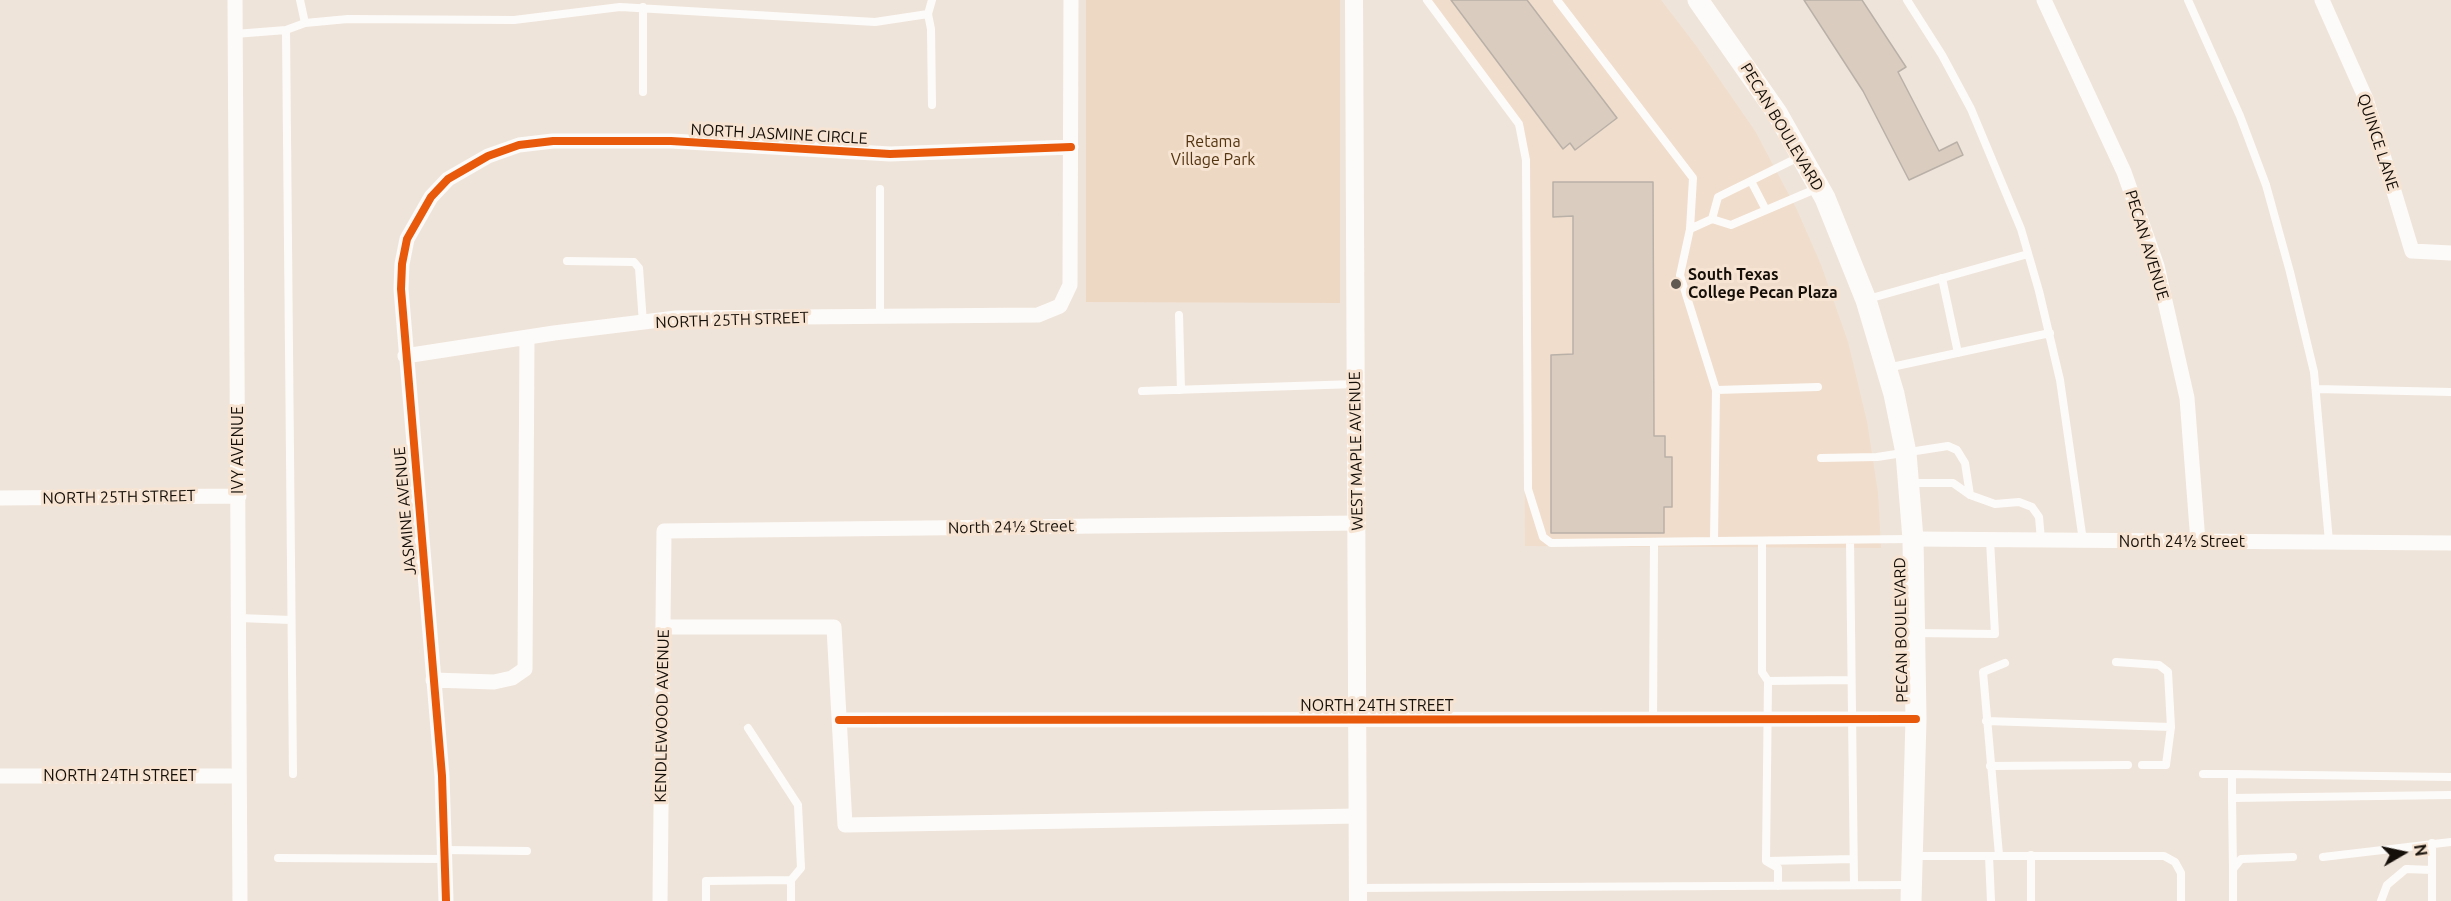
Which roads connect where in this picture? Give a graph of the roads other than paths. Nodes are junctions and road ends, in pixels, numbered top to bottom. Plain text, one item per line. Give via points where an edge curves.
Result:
1 (235, 0) edge
2 (300, 0) edge
3 (932, 0) edge
4 (1071, 0) edge
5 (1354, 0) edge
6 (1426, 0) edge
7 (1557, 0) edge
8 (1698, 0) edge
9 (1907, 0) edge
10 (2044, 0) edge
11 (2187, 0) edge
12 (2322, 0) edge
13 (643, 8) junction
14 (928, 14) junction
15 (305, 23) junction
16 (286, 30) junction
17 (235, 34) junction
18 (643, 92) dead end
19 (932, 105) dead end
20 (1071, 147) junction
21 (1803, 155) junction
22 (488, 156) joint
23 (1751, 181) junction
24 (1819, 187) junction
25 (880, 189) dead end
26 (1766, 210) junction
27 (1712, 219) junction
28 (1690, 229) junction
29 (2451, 253) edge
30 (2028, 254) junction
31 (567, 261) dead end
32 (1942, 278) junction
33 (1866, 300) junction
34 (1179, 315) dead end
35 (880, 317) junction
36 (643, 322) junction
37 (2050, 333) junction
38 (527, 338) junction
39 (1958, 353) junction
40 (405, 356) junction
41 (1887, 369) junction
42 (1356, 384) junction
43 (1818, 387) dead end
44 (2316, 389) junction
45 (1181, 390) junction
46 (1716, 390) junction
47 (1142, 391) dead end
48 (2451, 392) edge
49 (1906, 453) junction
50 (1821, 458) dead end
51 (1909, 483) junction
52 (1970, 495) junction
53 (239, 496) junction
54 (0, 498) edge
55 (1358, 523) junction
56 (664, 531) joint
57 (1912, 539) junction
58 (1850, 540) junction
59 (1990, 540) junction
60 (2041, 540) junction
61 (1714, 541) junction
62 (1762, 541) junction
63 (2084, 541) junction
64 (1654, 542) junction
65 (2198, 542) junction
66 (2329, 542) junction
67 (2451, 543) edge
68 (239, 618) junction
69 (291, 620) junction
70 (663, 627) junction
71 (1914, 633) junction
72 (2116, 662) dead end
73 (2005, 663) dead end
74 (433, 680) junction
75 (1851, 680) junction
76 (1768, 681) junction
77 (1768, 719) junction
78 (1852, 719) junction
79 (1916, 719) junction
80 (839, 720) junction
81 (1356, 720) junction
82 (1653, 720) junction
83 (1986, 721) junction
84 (2171, 727) junction
85 (748, 728) dead end
86 (2128, 765) dead end
87 (2142, 765) dead end
88 (1990, 766) junction
89 (293, 774) dead end
90 (2203, 774) dead end
91 (2232, 774) junction
92 (0, 776) edge
93 (239, 776) junction
94 (2451, 777) edge
95 (2451, 795) edge
96 (2232, 798) junction
97 (1358, 816) junction
98 (2451, 842) edge
99 (2432, 843) junction
100 (527, 851) dead end
101 (444, 855) junction
102 (1999, 855) junction
103 (2031, 855) junction
104 (1912, 856) junction
105 (1989, 856) junction
106 (2293, 857) dead end
107 (2323, 857) dead end
108 (278, 858) dead end
109 (1854, 859) junction
110 (1767, 861) junction
111 (2233, 869) junction
112 (2432, 870) junction
113 (791, 880) junction
114 (1854, 885) junction
115 (1778, 886) junction
116 (1911, 893) edge
117 (1358, 895) edge
118 (240, 901) edge
119 (446, 901) edge
120 (660, 901) edge
121 (706, 901) edge
122 (791, 901) edge
123 (1991, 901) edge
124 (2031, 901) edge
125 (2181, 901) edge
126 (2233, 901) edge
127 (2381, 901) edge
128 (2432, 901) edge

1 - 17 street, IVY AVENUE
2 - 15 lane
3 - 14 lane
4 - 20 street
5 - 42 street, WEST MAPLE AVENUE
6 - 64 lane via 1519,124 1526,160 1528,489 1543,537 1551,543
7 - 28 lane via 1693,178
8 - 21 main road, PECAN BOULEVARD
9 - 30 lane via 1971,109 2005,186
10 - 65 street, PECAN AVENUE via 2124,172 2157,266 2187,398
11 - 44 lane via 2236,106 2266,185
12 - 29 street, QUINCE LANE via 2366,99 2412,251
13 - 14 lane via 875,22
13 - 15 lane via 588,9 514,20 358,19
13 - 18 lane
14 - 19 lane
15 - 16 lane
16 - 17 lane
16 - 69 lane
17 - 53 street, IVY AVENUE
20 - 22 street, NORTH JASMINE CIRCLE via 890,154 587,139 519,145
20 - 35 street, NORTH 25TH STREET via 1070,285 1060,306 1038,315
21 - 23 lane
21 - 24 main road, PECAN BOULEVARD
22 - 40 street, JASMINE AVENUE via 448,179 431,197 407,239 401,289
23 - 26 lane
23 - 27 lane via 1718,197
24 - 26 lane
24 - 33 main road, PECAN BOULEVARD
25 - 35 lane
26 - 27 lane via 1731,225
27 - 28 lane
28 - 46 lane via 1680,275
30 - 32 lane
30 - 37 lane
31 - 36 lane via 634,262 639,268
32 - 33 lane
32 - 39 lane
33 - 41 main road, PECAN BOULEVARD
34 - 45 lane
35 - 36 street, NORTH 25TH STREET via 676,318
36 - 38 street, NORTH 25TH STREET
37 - 39 lane
37 - 63 lane
38 - 40 street, NORTH 25TH STREET
38 - 74 street via 525,669 512,678 494,682
39 - 41 lane
40 - 74 street, JASMINE AVENUE
41 - 49 main road, PECAN BOULEVARD
42 - 45 lane
42 - 55 street, WEST MAPLE AVENUE
43 - 46 lane
44 - 48 lane
44 - 66 lane
45 - 47 lane
46 - 61 lane
49 - 50 lane via 1877,458
49 - 51 main road, PECAN BOULEVARD
49 - 52 lane via 1948,446 1957,450 1965,463
51 - 52 lane via 1953,483
51 - 57 main road, PECAN BOULEVARD
52 - 60 lane via 1995,504 2019,502 2032,507 2039,517
53 - 54 street, NORTH 25TH STREET
53 - 68 street, IVY AVENUE
55 - 56 street, North 24½ Street
55 - 81 street, WEST MAPLE AVENUE
56 - 70 street, KENDLEWOOD AVENUE
57 - 58 lane
57 - 59 street, North 24½ Street
57 - 71 main road, PECAN BOULEVARD
58 - 62 lane
58 - 75 lane
59 - 60 street, North 24½ Street
59 - 71 lane via 1995,634
60 - 63 street, North 24½ Street
61 - 62 lane
61 - 64 lane
62 - 76 lane via 1762,672
63 - 65 street, North 24½ Street
64 - 82 lane
65 - 66 street, North 24½ Street
66 - 67 street, North 24½ Street
68 - 69 lane
68 - 93 street, IVY AVENUE
69 - 89 lane
70 - 80 street via 834,627
70 - 120 street, KENDLEWOOD AVENUE
71 - 79 main road, PECAN BOULEVARD
72 - 84 lane via 2159,665 2168,672
73 - 83 lane via 1983,672
74 - 101 street, JASMINE AVENUE
75 - 76 lane
75 - 78 lane
76 - 77 lane
77 - 78 street, NORTH 24TH STREET
77 - 82 street, NORTH 24TH STREET
77 - 110 lane
78 - 79 street, NORTH 24TH STREET
78 - 109 lane
79 - 104 main road, PECAN BOULEVARD
80 - 81 street, NORTH 24TH STREET
80 - 97 street via 845,825
81 - 82 street, NORTH 24TH STREET
81 - 97 street, WEST MAPLE AVENUE
83 - 84 lane
83 - 88 lane
84 - 87 lane via 2166,765
85 - 113 lane via 798,805 801,868
86 - 88 lane
88 - 102 lane
90 - 91 lane
91 - 94 lane
91 - 96 lane
92 - 93 street, NORTH 24TH STREET
93 - 118 street, IVY AVENUE
95 - 96 lane
96 - 111 lane
97 - 117 street, WEST MAPLE AVENUE
98 - 99 lane
99 - 107 lane
99 - 112 lane
100 - 101 lane
101 - 108 lane
101 - 119 street, JASMINE AVENUE
102 - 103 lane
102 - 105 lane
103 - 124 lane
103 - 125 lane via 2164,856 2175,862 2181,873
104 - 105 lane
104 - 116 main road, PECAN BOULEVARD
105 - 123 lane
106 - 111 lane via 2241,859
109 - 110 lane
109 - 114 lane
110 - 115 lane via 1778,867
111 - 126 lane
112 - 127 lane via 2406,869 2396,875 2386,885
112 - 128 lane
113 - 121 lane via 706,881
113 - 122 lane
114 - 115 lane
114 - 116 lane
115 - 117 lane

